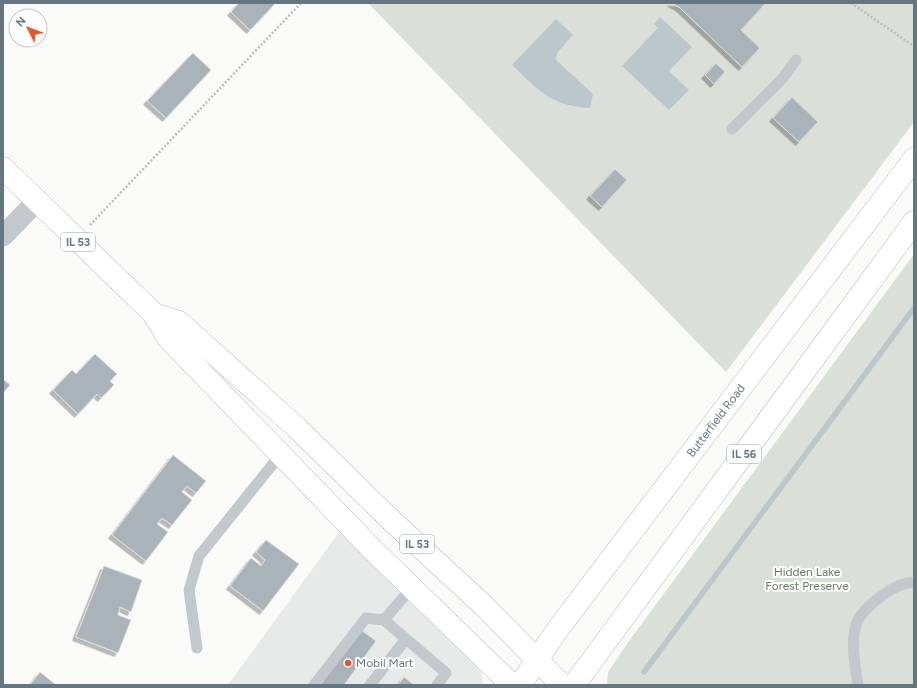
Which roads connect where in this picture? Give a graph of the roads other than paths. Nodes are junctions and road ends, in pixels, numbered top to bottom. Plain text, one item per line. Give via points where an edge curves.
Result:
1 (796, 60) dead end
2 (732, 129) dead end
3 (914, 159) edge
4 (3, 168) edge
5 (37, 201) junction
6 (914, 222) edge
7 (3, 236) edge
8 (154, 314) junction
9 (281, 454) junction
10 (914, 583) edge
11 (412, 587) junction
12 (384, 620) junction
13 (406, 639) junction
14 (197, 648) dead end
15 (537, 660) junction
16 (314, 685) edge
17 (370, 685) edge
18 (437, 685) edge
19 (512, 685) edge
20 (520, 685) edge
21 (562, 685) edge
22 (574, 685) edge
23 (858, 685) edge

1 - 2 lane via 782,79
3 - 15 main road, Butterfield Road
4 - 5 main road, IL 53
5 - 7 street
5 - 8 main road, IL 53
6 - 22 main road, IL 56
8 - 9 main road, IL 53 via 168,338
8 - 15 main road, IL 53 via 179,322 297,428 483,605
9 - 11 main road, IL 53
9 - 14 lane via 199,556 189,590
10 - 23 lane via 910,582 890,590 871,603 859,619 854,636
11 - 12 lane
11 - 19 main road, IL 53
12 - 13 lane
12 - 16 lane via 366,618
13 - 17 lane
13 - 18 lane via 446,673
15 - 20 main road, Butterfield Road
15 - 21 main road, IL 53

